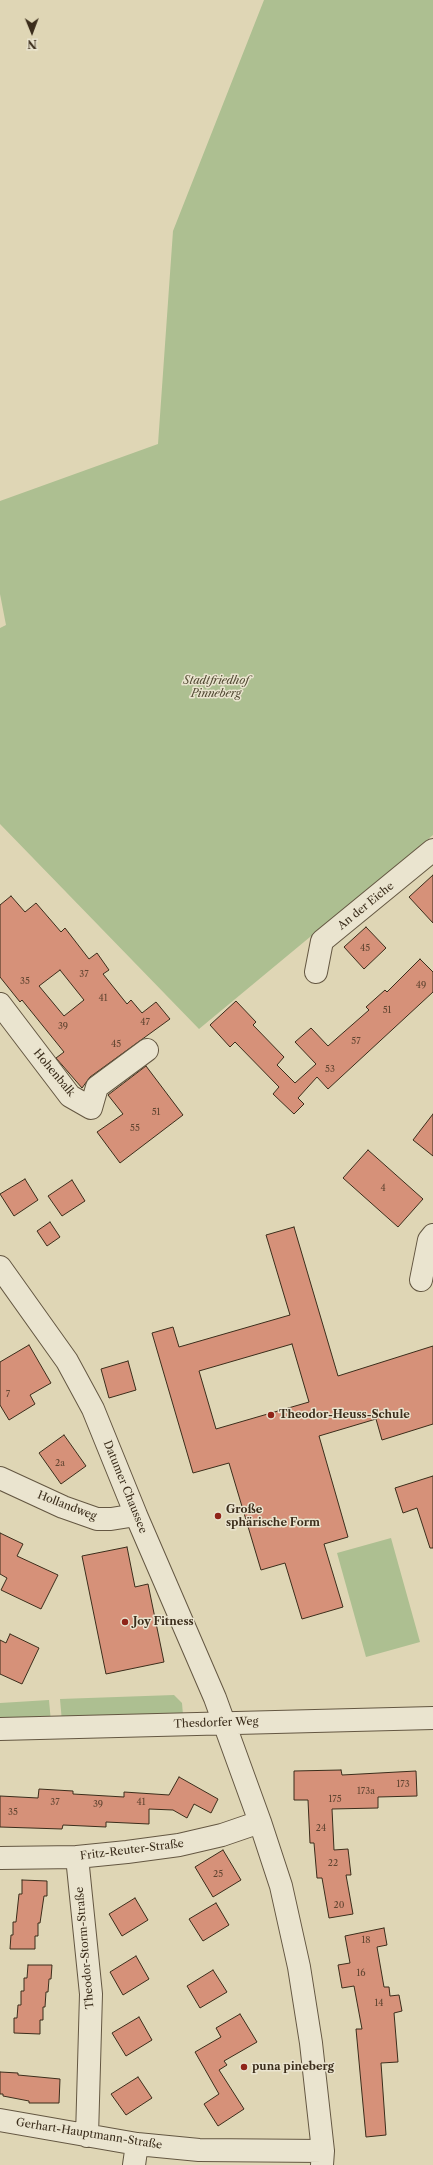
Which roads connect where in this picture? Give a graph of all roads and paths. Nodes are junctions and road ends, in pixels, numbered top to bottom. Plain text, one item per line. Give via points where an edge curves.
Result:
1 (433, 850) edge
2 (316, 972) dead end
3 (0, 1004) edge
4 (147, 1050) dead end
5 (433, 1235) edge
6 (0, 1267) edge
7 (421, 1280) dead end
8 (0, 1478) edge
9 (136, 1515) junction
10 (433, 1718) edge
11 (224, 1722) junction
12 (0, 1729) edge
13 (260, 1822) junction
14 (77, 1857) junction
15 (0, 1858) edge
16 (0, 2120) edge
17 (87, 2136) junction
18 (136, 2155) edge
19 (322, 2158) edge

1 - 2 street, An der Eiche via 322,941
3 - 4 street, Hohenbalk via 70,1096 90,1108 97,1087
5 - 7 street via 429,1240
6 - 9 street, Datumer Chaussee via 63,1355 93,1409
8 - 9 street, Hollandweg via 63,1507 97,1519
9 - 11 street, Datumer Chaussee
10 - 11 street, Thesdorfer Weg
11 - 12 street, Thesdorfer Weg
11 - 13 street, Datumer Chaussee
13 - 14 street, Fritz-Reuter-Straße via 222,1835 179,1845
13 - 19 street, Datumer Chaussee via 281,1886 300,1967 311,2043
14 - 15 street, Fritz-Reuter-Straße
14 - 17 street, Theodor-Storm-Straße via 91,1994
16 - 17 street, Gerhart-Hauptmann-Straße
17 - 18 street, Gerhart-Hauptmann-Straße
18 - 19 street, Gerhart-Hauptmann-Straße via 199,2150

